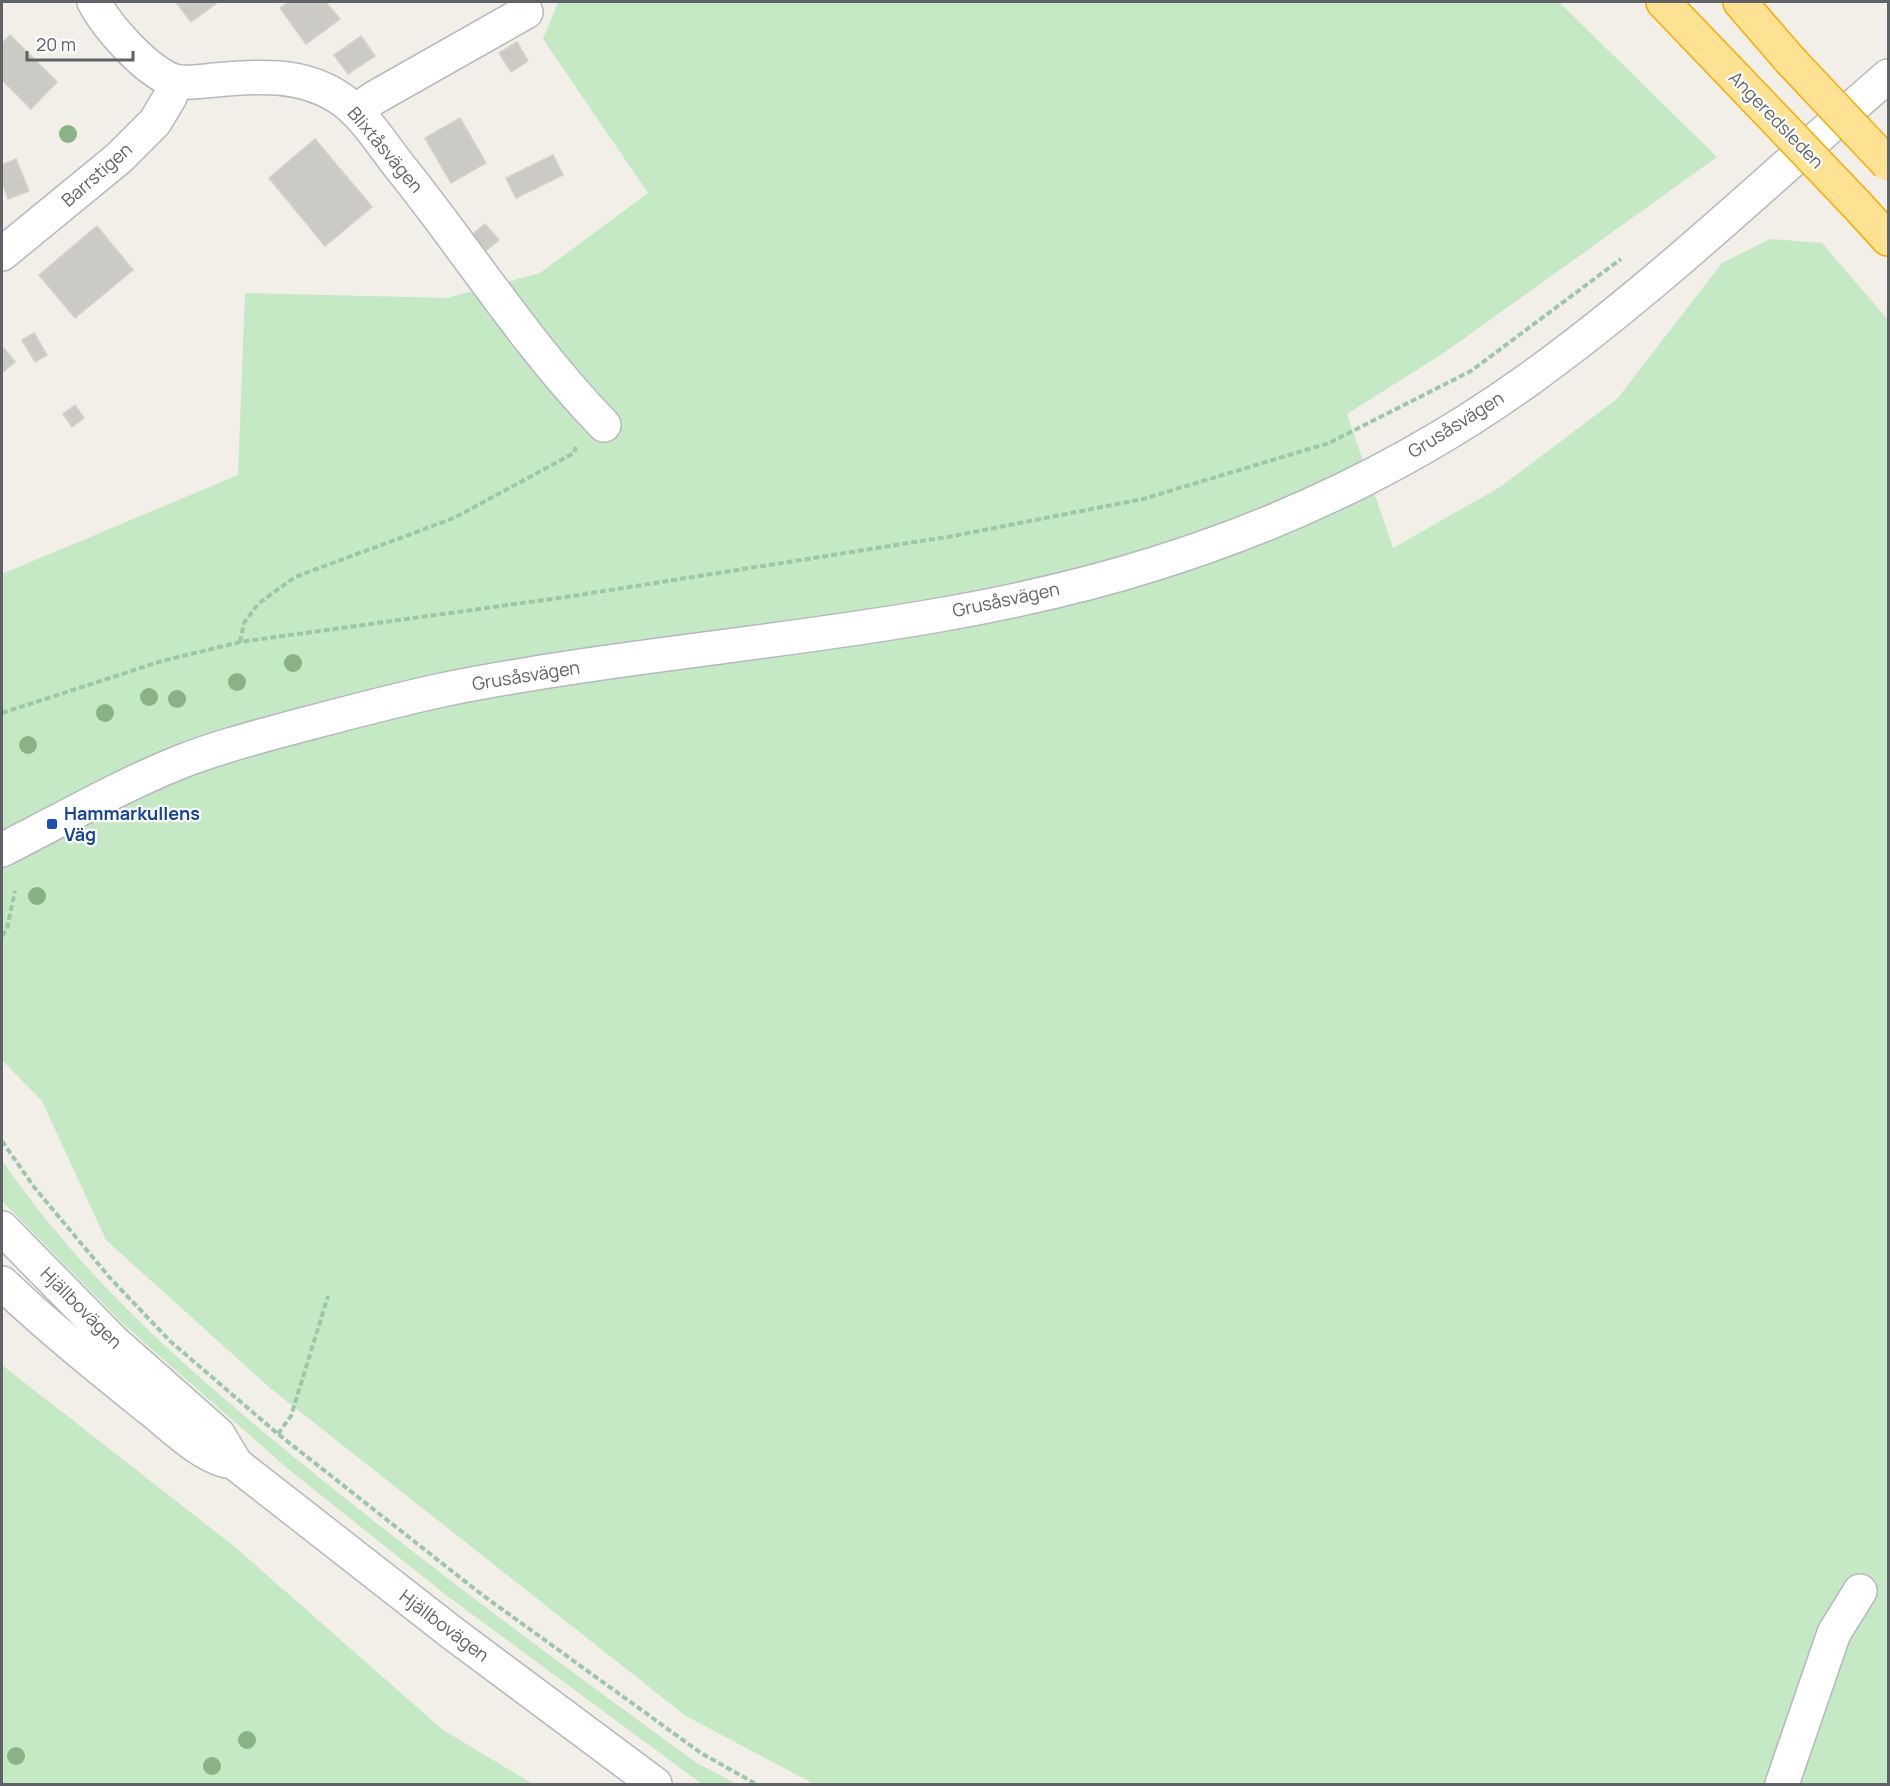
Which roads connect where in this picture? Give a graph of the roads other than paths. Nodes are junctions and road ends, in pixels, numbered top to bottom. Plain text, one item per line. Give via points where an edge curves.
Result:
1 (94, 2) edge
2 (1663, 2) edge
3 (1740, 2) edge
4 (526, 12) dead end
5 (1888, 76) edge
6 (175, 81) junction
7 (355, 111) junction
8 (1888, 164) edge
9 (1888, 239) edge
10 (2, 254) edge
11 (604, 425) road end
12 (2, 850) edge
13 (2, 1228) edge
14 (2, 1283) edge
15 (236, 1464) junction
16 (1860, 1591) dead end
17 (655, 1785) edge
18 (1782, 1785) edge

1 - 6 street via 126,45 152,68
2 - 9 highway, Angeredsleden, bridge
3 - 8 highway, bridge
4 - 7 street
5 - 12 street, Grusåsvägen via 1619,311 1527,381 1379,471 1290,514 1154,564 991,605 442,690 346,713 186,759 109,792
6 - 7 street, Blixtåsvägen via 242,77 304,81 340,98
6 - 10 street, Barrstigen via 155,122 119,158
7 - 11 street, Blixtåsvägen via 566,386
13 - 15 street, Hjällbovägen via 114,1342 218,1434
14 - 15 street, Hjällbovägen via 50,1329 172,1426 214,1457
15 - 17 street, Hjällbovägen
16 - 18 street via 1834,1633

